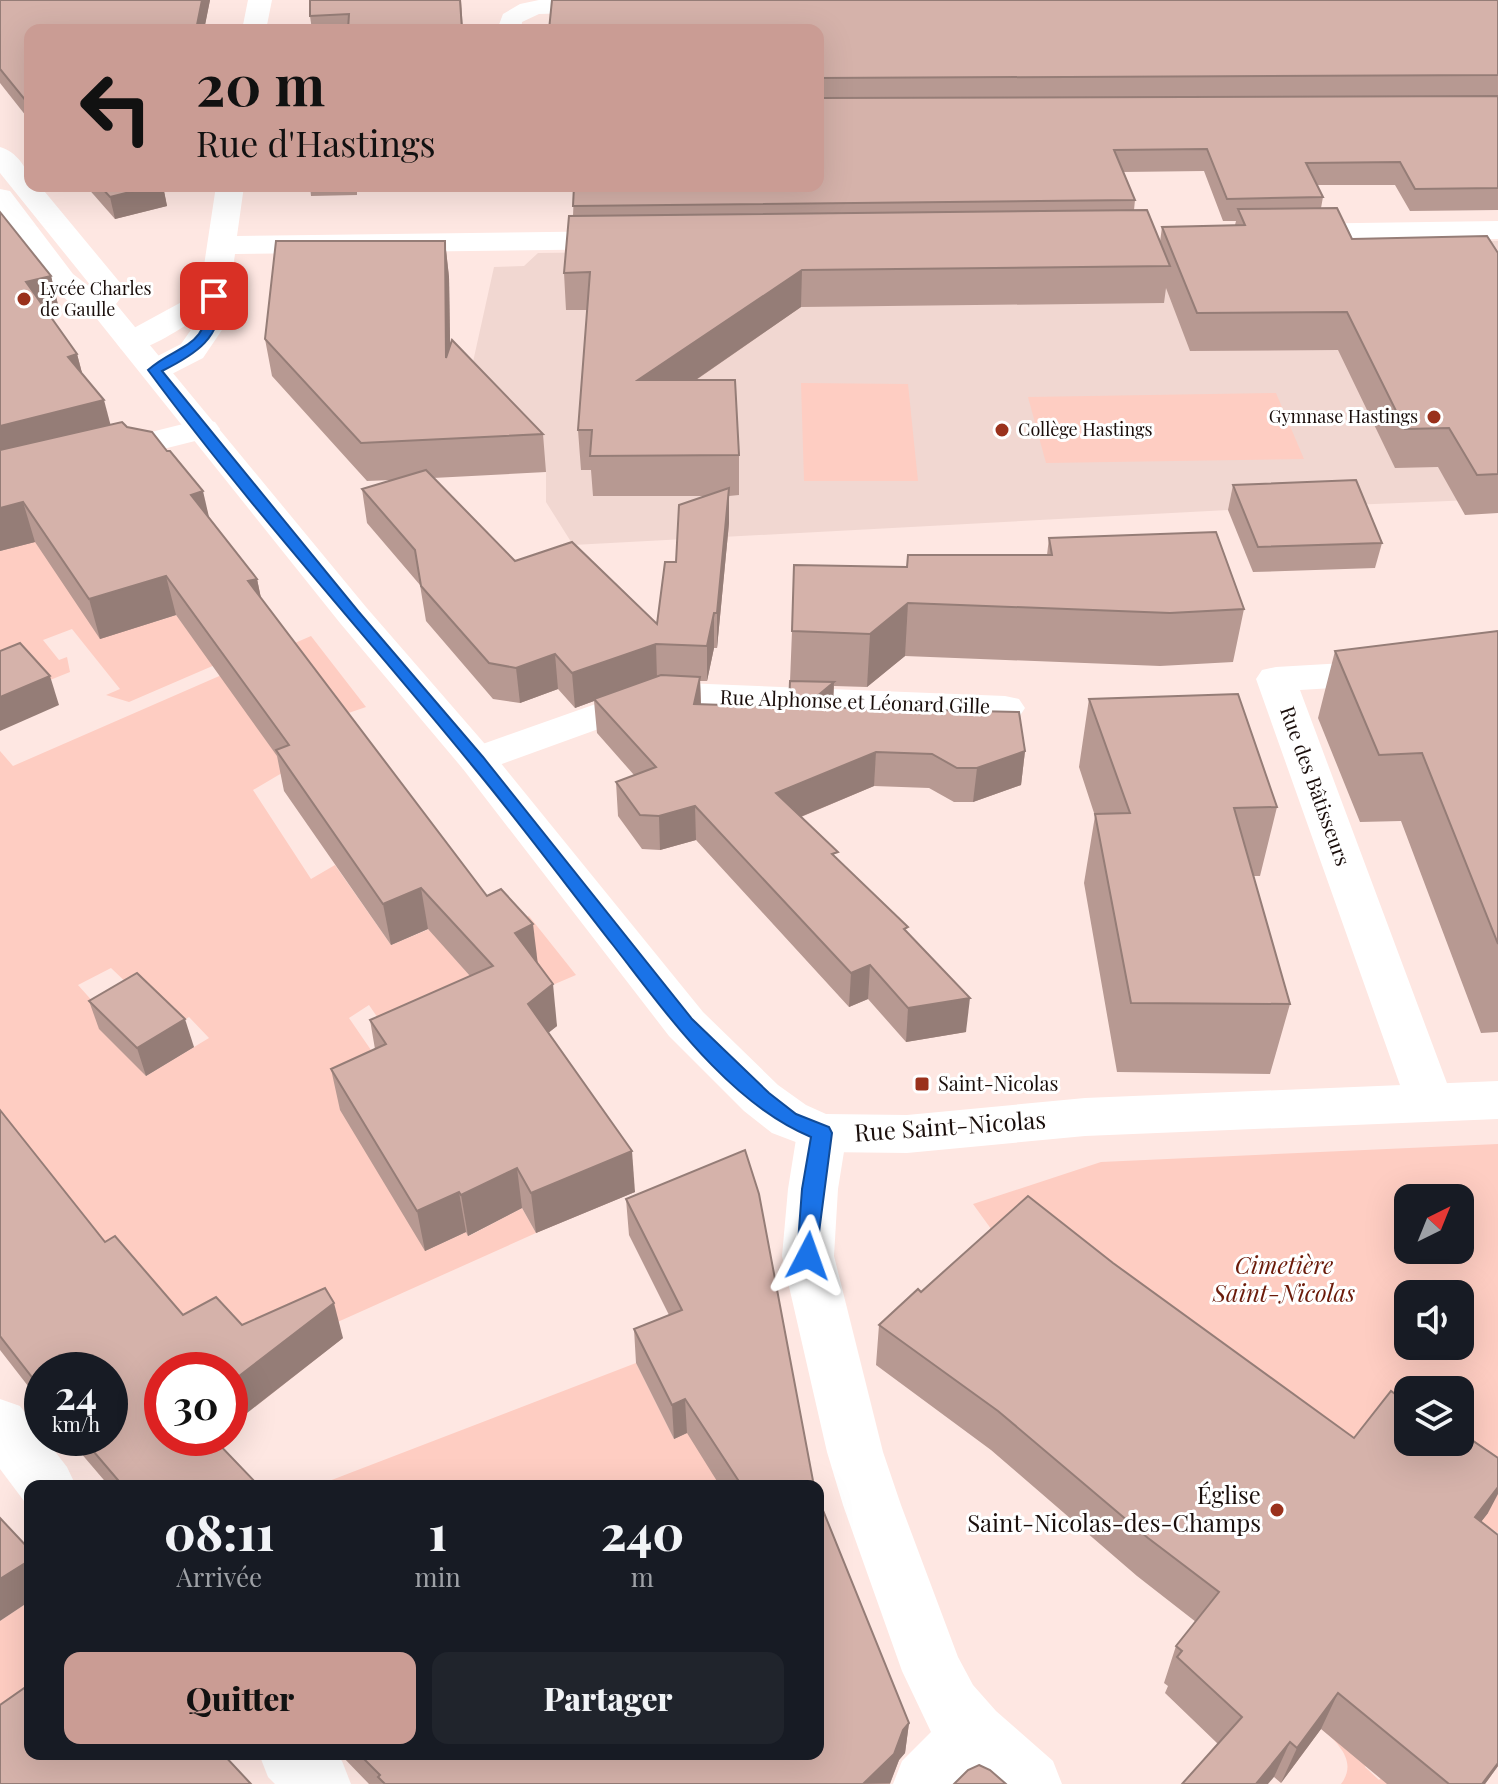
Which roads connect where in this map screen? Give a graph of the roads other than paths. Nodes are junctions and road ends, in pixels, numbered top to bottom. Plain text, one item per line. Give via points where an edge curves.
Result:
1 (260, 0) edge
2 (637, 5) edge
3 (255, 24) edge
4 (510, 24) edge
5 (0, 155) edge
6 (24, 184) edge
7 (30, 192) edge
8 (229, 192) edge
9 (0, 197) edge
10 (1498, 230) edge
11 (1264, 233) edge
12 (661, 240) edge
13 (222, 245) junction
14 (214, 296) junction
15 (100, 304) junction
16 (132, 342) junction
17 (155, 370) junction
18 (203, 429) junction
19 (0, 480) edge
20 (1498, 666) edge
21 (1005, 708) edge
22 (477, 760) junction
23 (1498, 1100) edge
24 (1430, 1102) junction
25 (822, 1133) junction
26 (0, 1424) edge
27 (42, 1480) edge
28 (974, 1733) junction
29 (297, 1760) edge
30 (319, 1784) edge
31 (925, 1784) edge
32 (1030, 1784) edge

1 - 3 street
2 - 4 street via 553,5 528,9
5 - 6 street
7 - 15 street via 111,291
8 - 13 street
9 - 15 street via 62,280
10 - 11 street
12 - 13 street
13 - 14 street
14 - 16 street
14 - 17 street via 215,318 192,351
15 - 16 street
16 - 17 street
17 - 18 street
18 - 19 street
18 - 22 street
20 - 24 street, Rue des Bâtisseurs via 1276,679
21 - 22 street, Rue Alphonse et Léonard Gille via 658,694
22 - 25 street via 686,1024 761,1098 789,1119
23 - 24 street, Rue Saint-Nicolas
24 - 25 street, Rue Saint-Nicolas via 1085,1117 907,1134
25 - 28 street via 808,1256 855,1452 933,1671 951,1707
26 - 27 street
28 - 31 street
28 - 32 street
29 - 30 street

